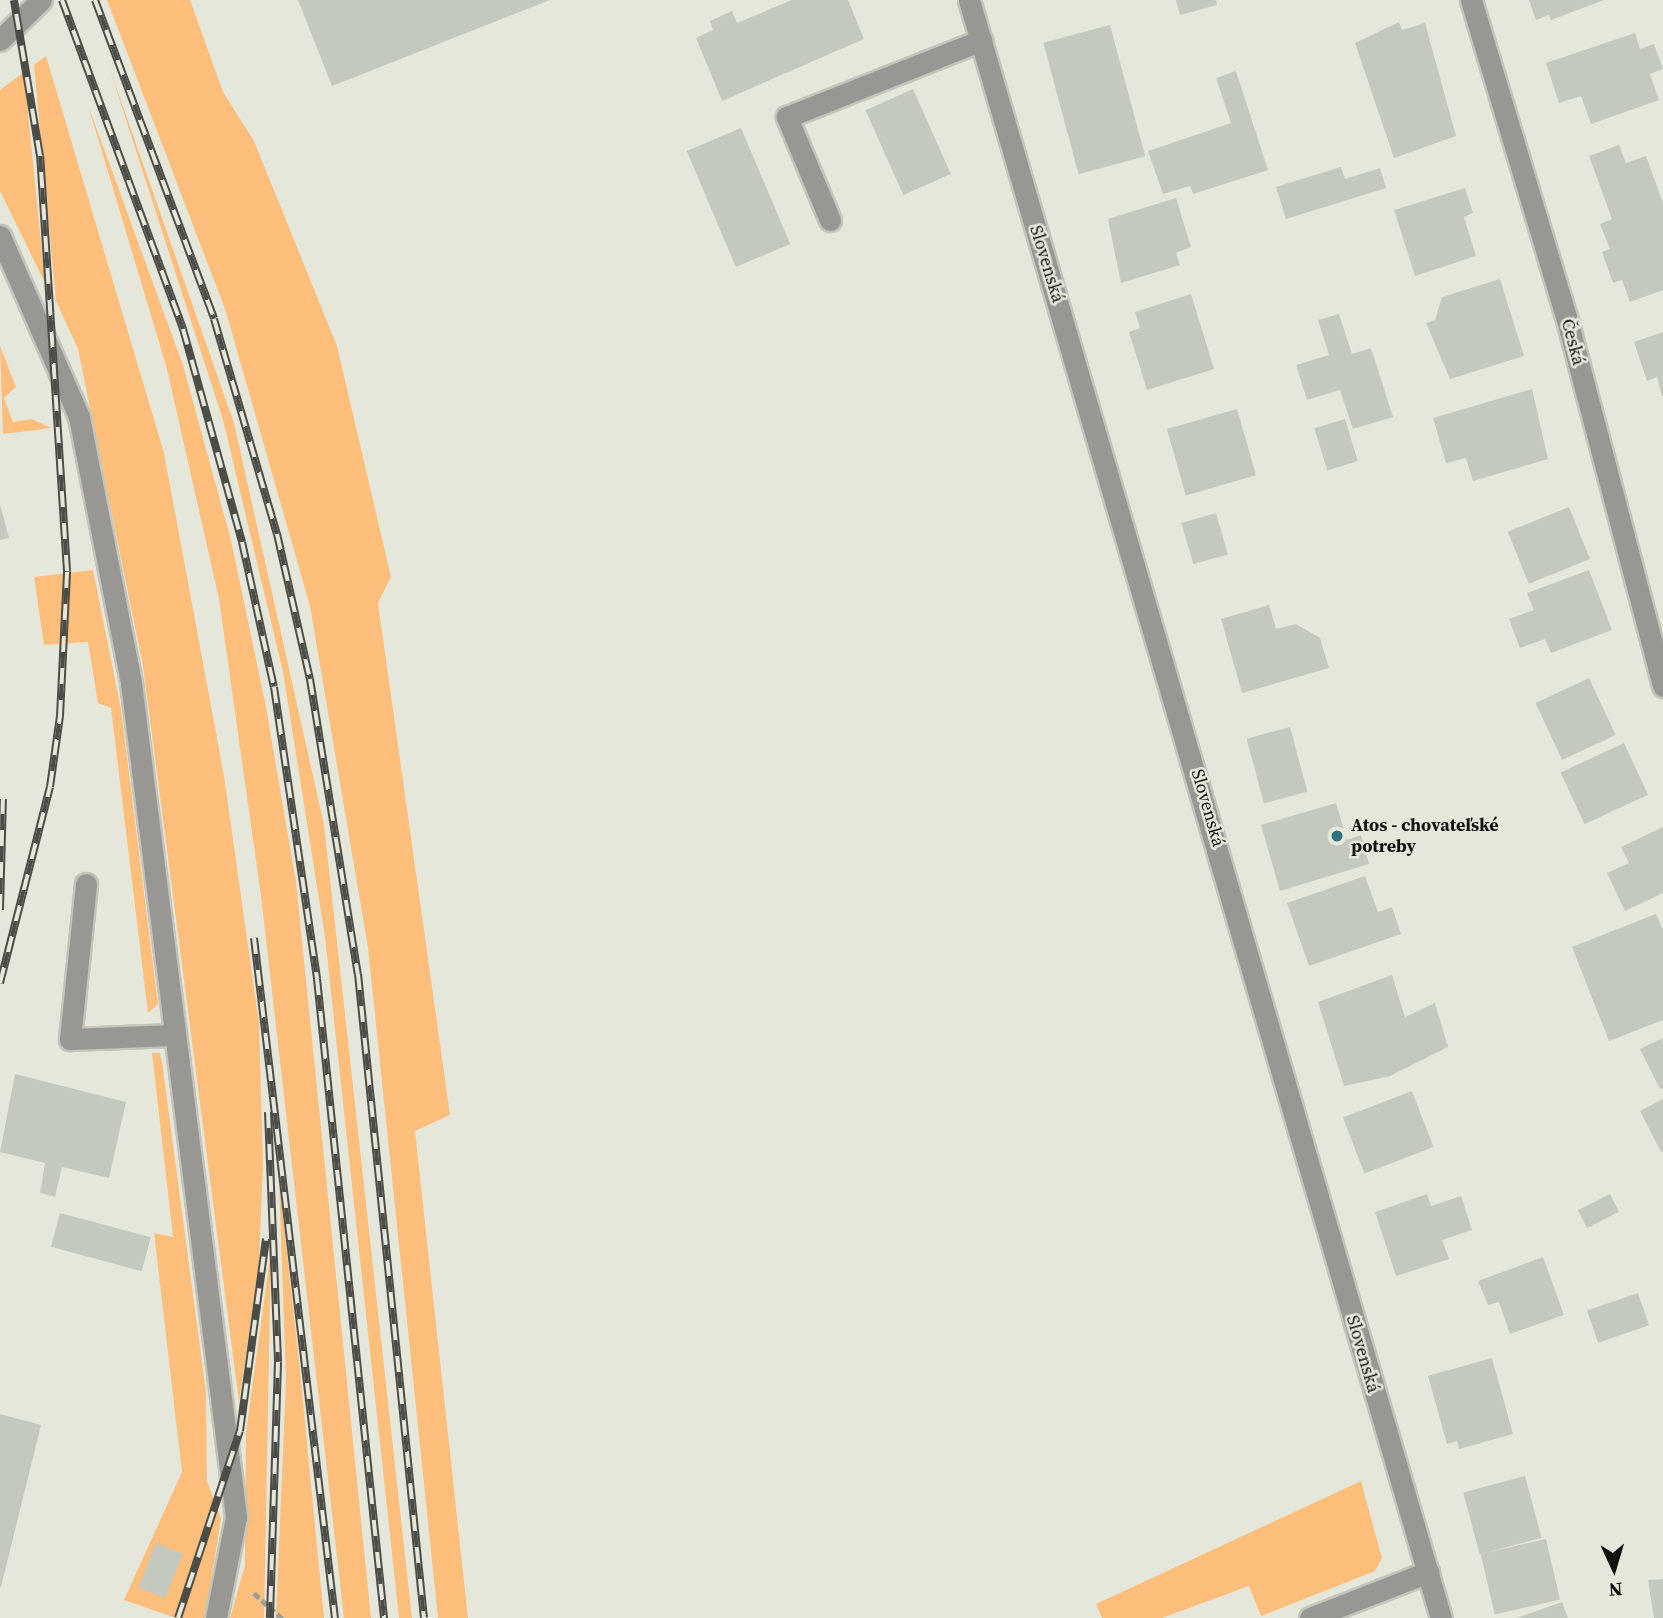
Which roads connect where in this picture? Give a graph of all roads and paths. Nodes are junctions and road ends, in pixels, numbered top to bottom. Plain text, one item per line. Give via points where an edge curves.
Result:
1 (41, 0) edge
2 (970, 0) edge
3 (1471, 0) edge
4 (0, 40) edge
5 (981, 40) junction
6 (830, 220) dead end
7 (0, 236) edge
8 (1663, 686) edge
9 (86, 884) dead end
10 (175, 1035) junction
11 (1428, 1572) junction
12 (251, 1591) dead end
13 (216, 1618) edge
14 (282, 1618) edge
15 (1310, 1618) edge
16 (1441, 1618) edge

1 - 4 street
2 - 5 street, Slovenská
3 - 8 street, Česká via 1570,331
5 - 6 street via 787,117
5 - 11 street, Slovenská
7 - 10 street via 79,417 131,683
9 - 10 street via 70,1039
10 - 13 street via 236,1517
11 - 15 street
11 - 16 street, Slovenská
12 - 14 path

